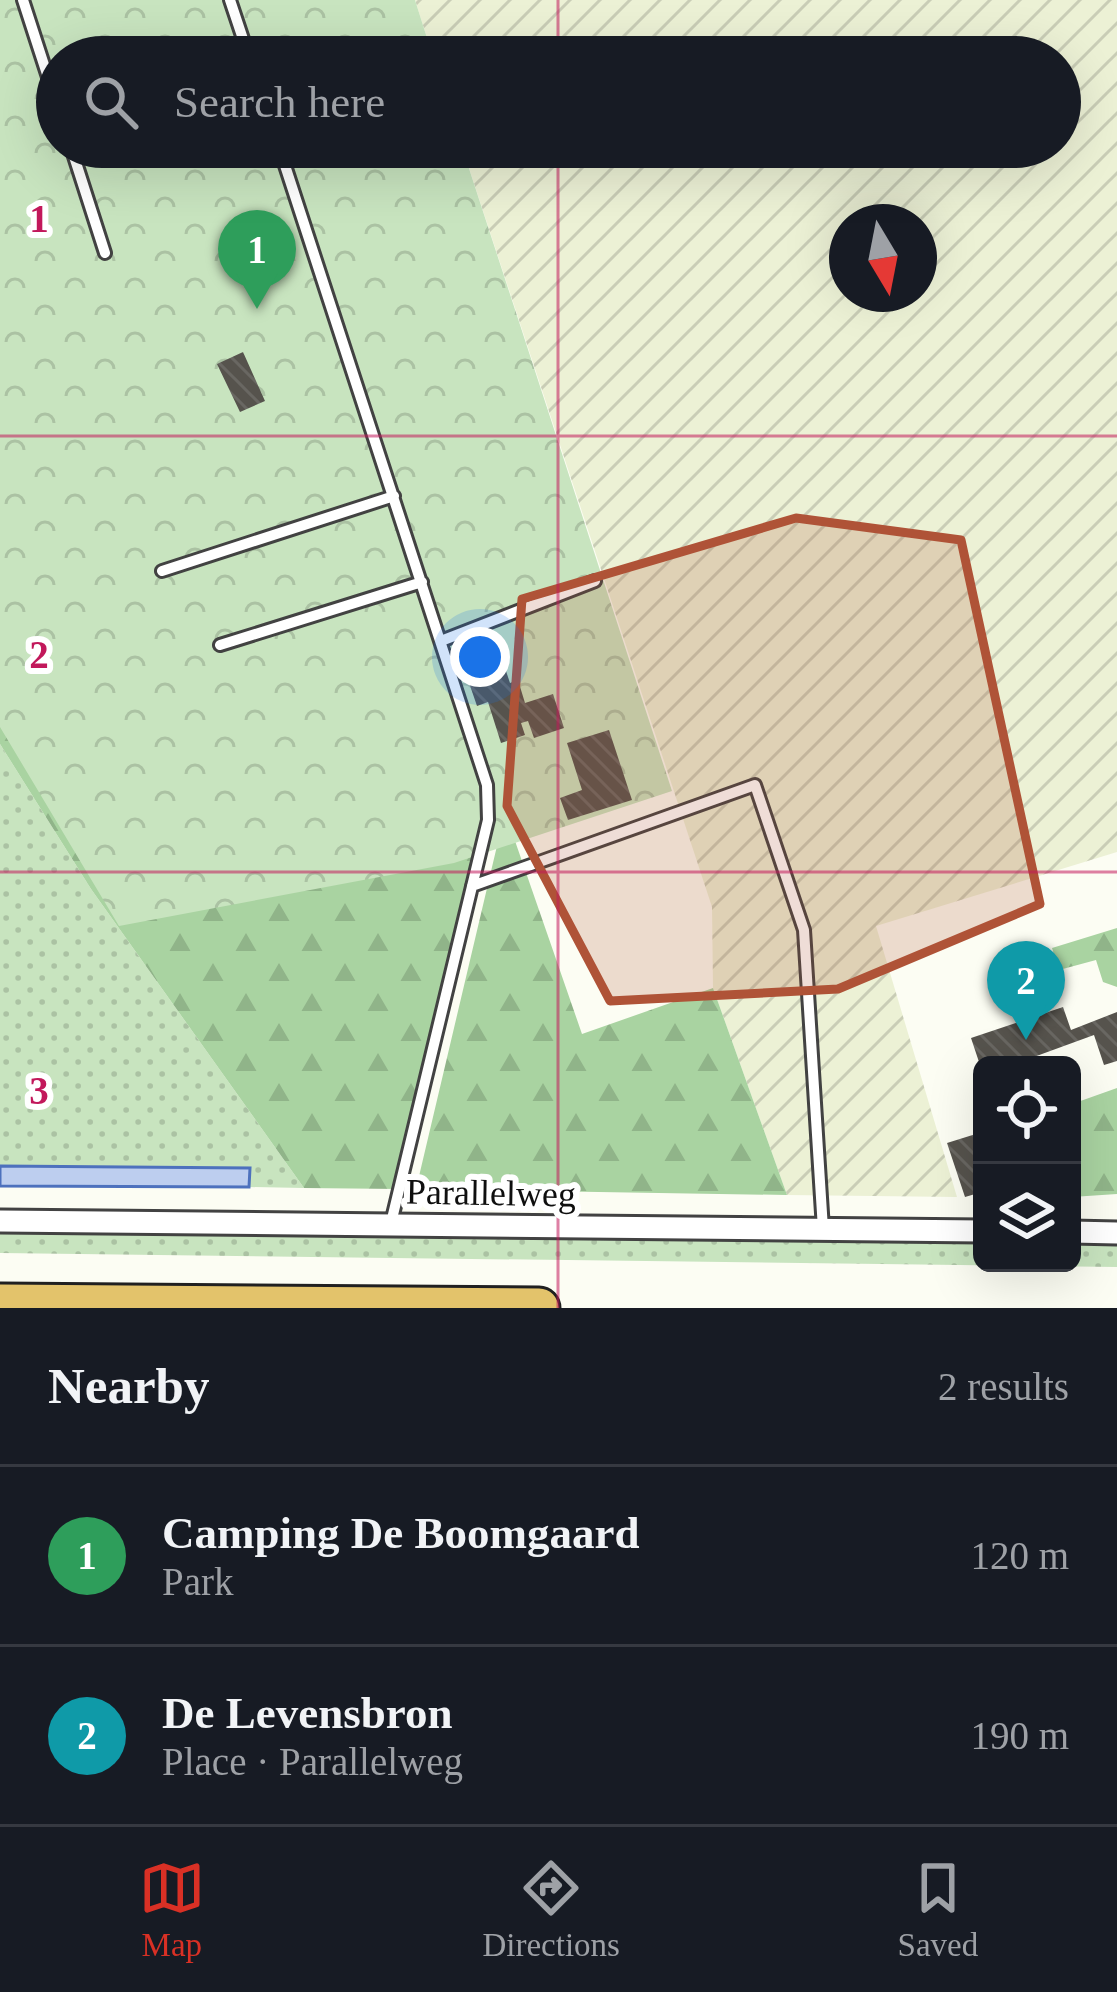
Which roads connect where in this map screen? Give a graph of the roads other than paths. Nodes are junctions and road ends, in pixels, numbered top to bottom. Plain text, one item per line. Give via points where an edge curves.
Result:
1 (22, 0) edge
2 (230, 0) edge
3 (242, 36) edge
4 (36, 42) edge
5 (78, 168) edge
6 (286, 168) edge
7 (105, 253) dead end
8 (394, 496) junction
9 (162, 571) dead end
10 (595, 581) dead end
11 (422, 582) junction
12 (441, 640) junction
13 (220, 645) dead end
14 (472, 886) junction
15 (0, 1221) edge
16 (392, 1223) junction
17 (823, 1229) junction
18 (973, 1231) edge
19 (1081, 1232) edge
20 (1117, 1233) edge
21 (0, 1304) edge
22 (539, 1308) edge

1 - 4 lane
2 - 3 lane
5 - 7 lane
6 - 8 lane
8 - 9 lane
8 - 11 lane
10 - 12 lane
11 - 12 lane
11 - 13 lane
12 - 14 lane via 487,785 488,820
14 - 16 lane
14 - 17 lane via 755,785 804,930
15 - 16 street, Parallelweg
16 - 17 street, Parallelweg
17 - 18 street, Parallelweg
19 - 20 street
21 - 22 highway

